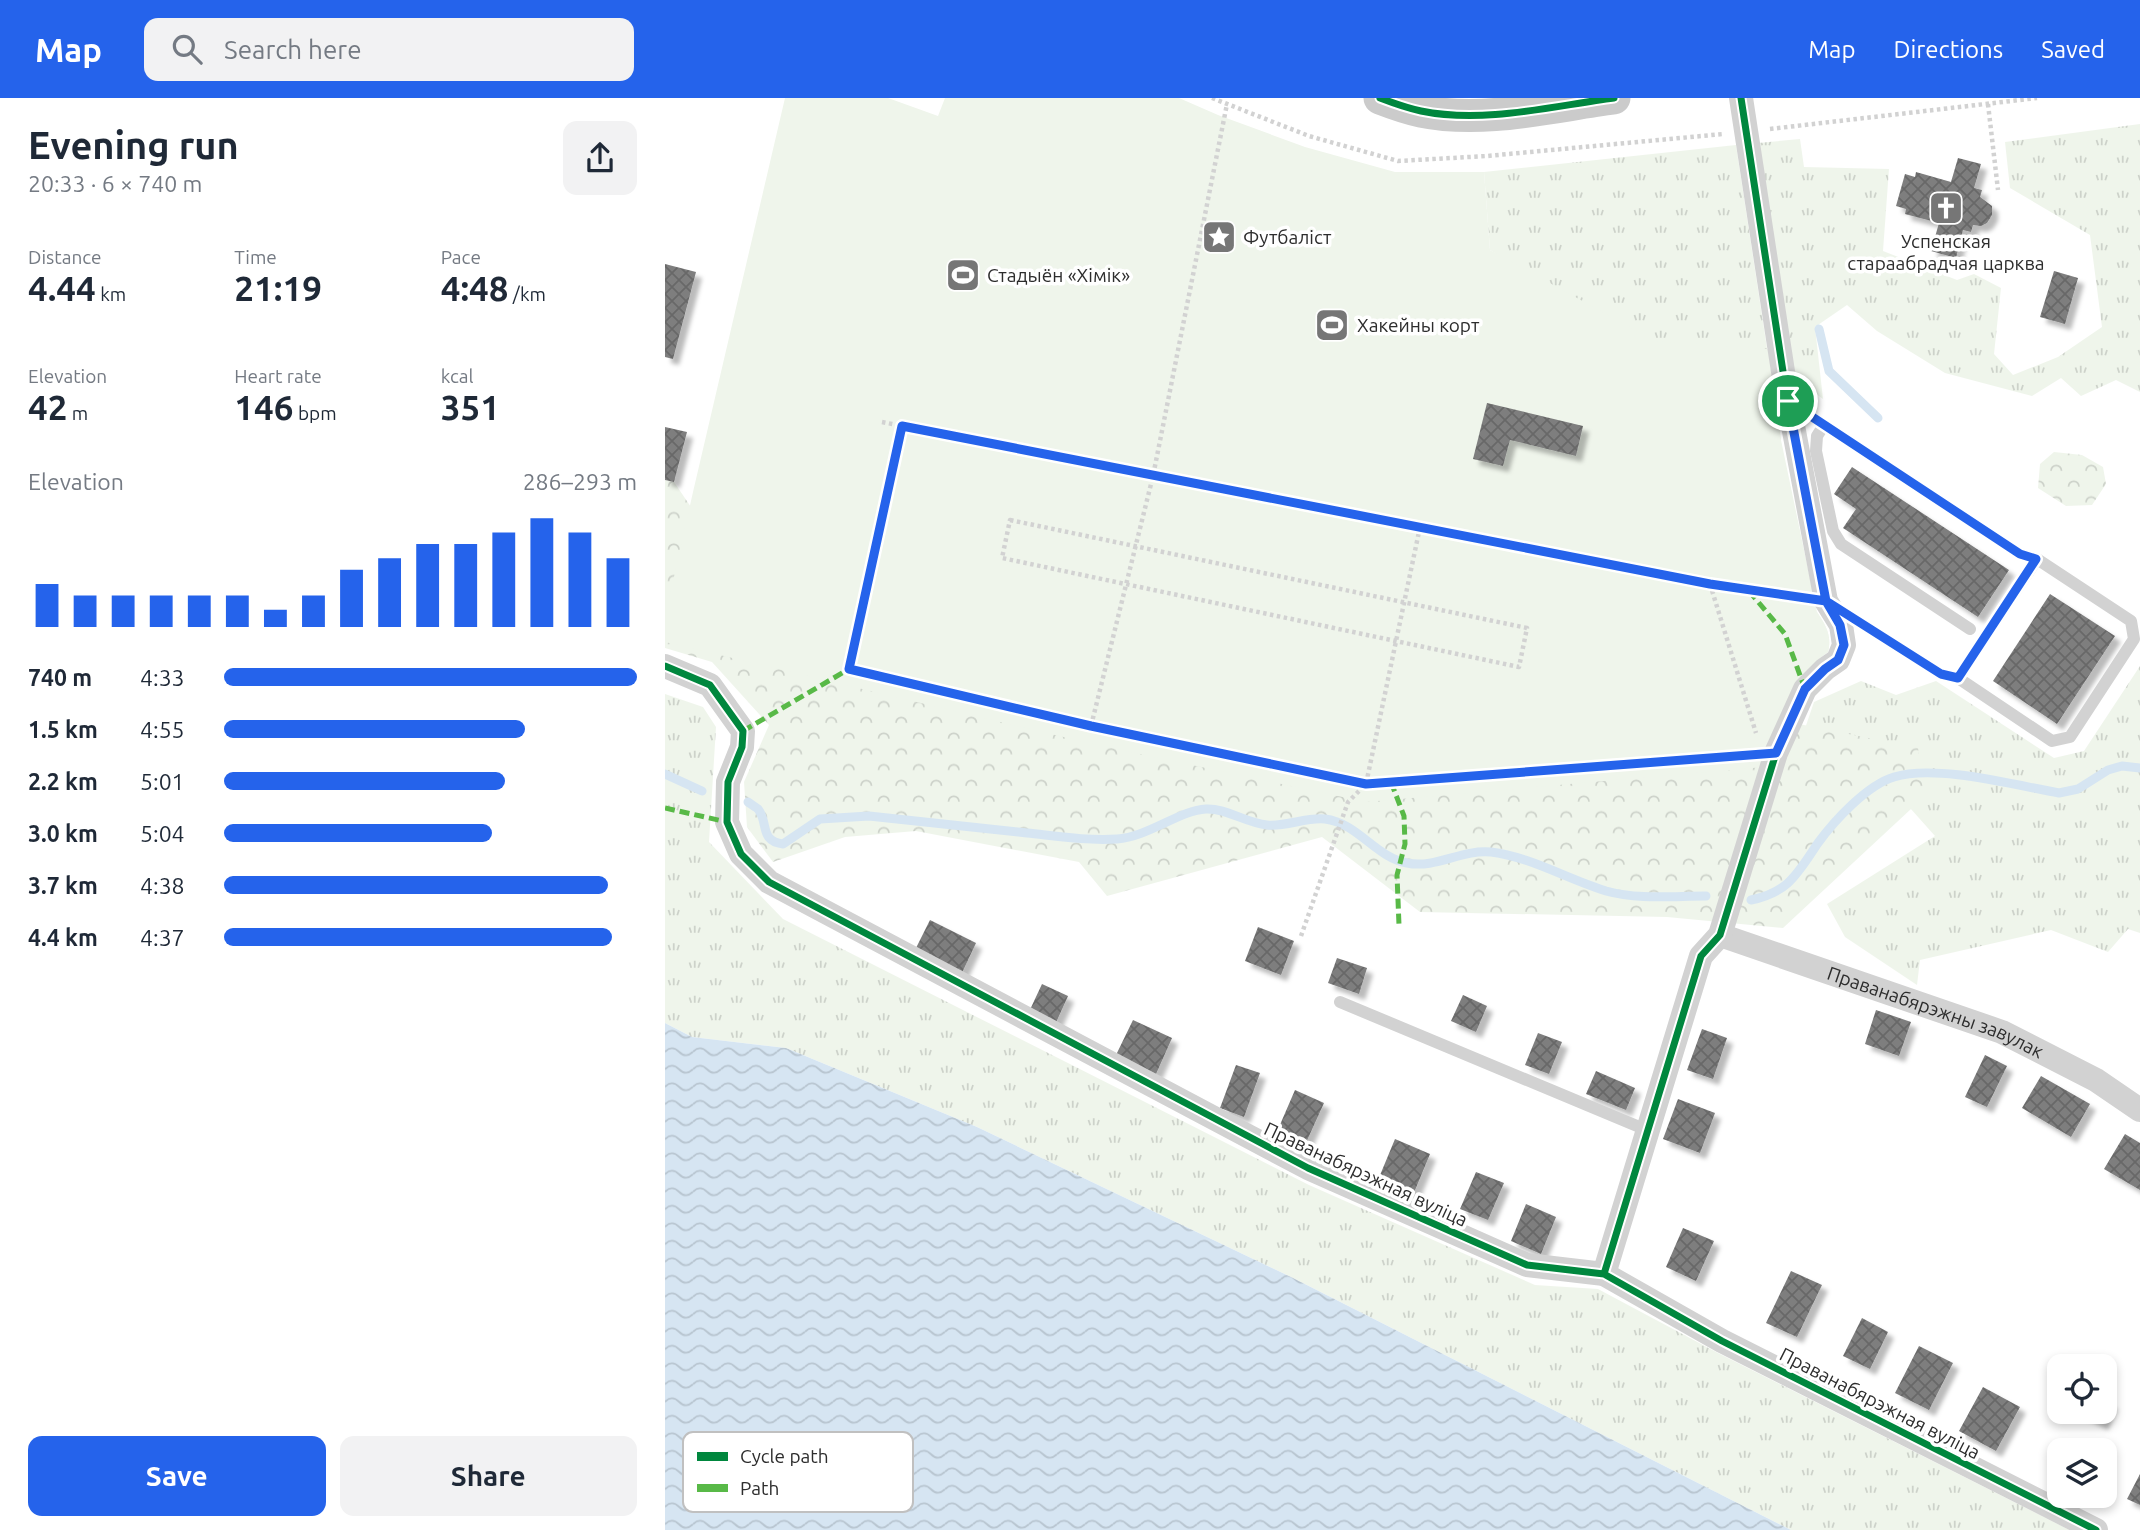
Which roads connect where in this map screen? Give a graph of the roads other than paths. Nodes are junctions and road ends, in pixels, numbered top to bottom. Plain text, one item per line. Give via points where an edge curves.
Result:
1 (1380, 98) edge
2 (1614, 98) edge
3 (1741, 98) edge
4 (1458, 106) edge
5 (1788, 401) junction
6 (1825, 425) junction
7 (2036, 559) junction
8 (1826, 601) junction
9 (1970, 629) dead end
10 (665, 666) edge
11 (1958, 678) junction
12 (1720, 934) junction
13 (1340, 1002) dead end
14 (2140, 1110) edge
15 (1649, 1131) junction
16 (1604, 1274) junction
17 (2096, 1530) edge

1 - 4 main road via 1421,111
2 - 4 main road via 1499,114
3 - 5 street
5 - 6 lane
5 - 8 street
6 - 7 lane via 2020,554
6 - 9 lane via 1817,436 1816,451 1832,531 1841,544
7 - 11 lane
7 - 11 lane via 2131,621 2134,639 2070,737 2052,741
8 - 11 lane via 1941,674
8 - 12 street via 1840,625 1844,645 1838,660 1805,689 1769,753
10 - 16 street, Праванабярэжная вуліца via 709,685 743,731 729,782 727,822 741,854 769,882 1308,1168 1527,1265
12 - 14 street, Праванабярэжны завулак via 2002,1032 2096,1080
12 - 15 street via 1701,956
13 - 15 lane
15 - 16 street
16 - 17 street, Праванабярэжная вуліца via 1722,1341

